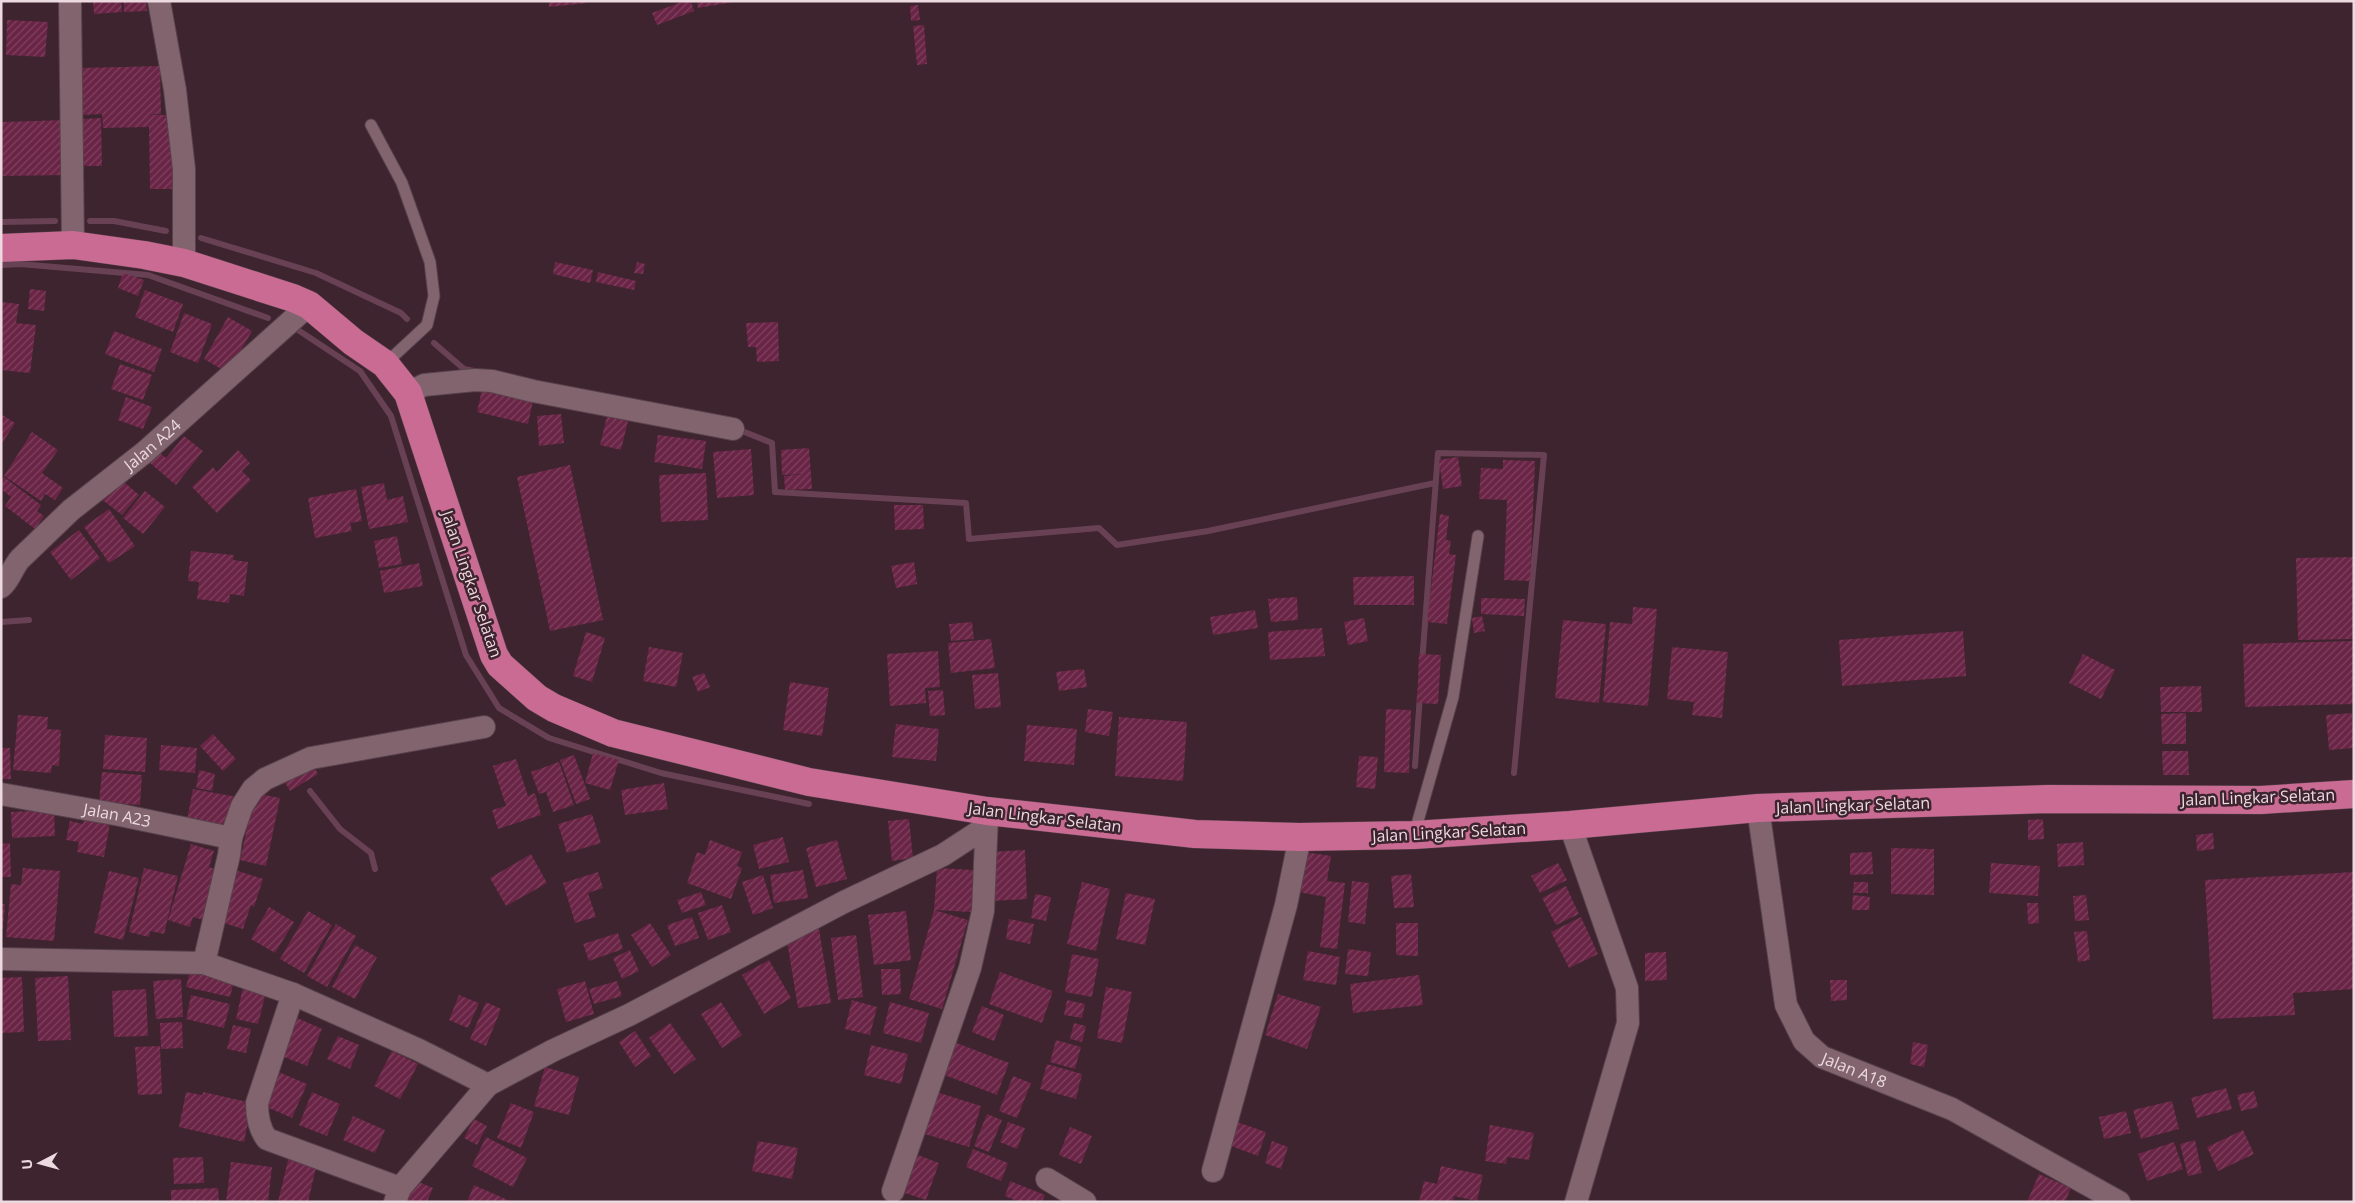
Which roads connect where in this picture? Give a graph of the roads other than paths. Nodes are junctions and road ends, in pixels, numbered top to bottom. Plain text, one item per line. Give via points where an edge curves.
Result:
1 (70, 1) edge
2 (159, 1) edge
3 (371, 125) dead end
4 (73, 245) junction
5 (1, 248) edge
6 (184, 263) junction
7 (308, 305) junction
8 (385, 364) junction
9 (408, 393) junction
10 (734, 429) dead end
11 (1478, 536) dead end
12 (1, 587) edge
13 (484, 727) dead end
14 (1, 794) edge
15 (2354, 794) edge
16 (1758, 808) junction
17 (986, 819) junction
18 (1570, 826) junction
19 (1414, 835) junction
20 (1300, 836) junction
21 (231, 838) junction
22 (1, 960) edge
23 (204, 963) junction
24 (293, 994) junction
25 (488, 1085) junction
26 (1213, 1171) dead end
27 (1048, 1178) dead end
28 (893, 1191) dead end
29 (397, 1195) edge
30 (1085, 1202) edge
31 (1576, 1202) edge
32 (2119, 1202) edge

1 - 4 street
2 - 6 street via 175,90 184,169
3 - 8 lane via 402,183 430,262 434,296 427,325
4 - 5 highway, Jalan Lingkar Selatan
4 - 6 highway, Jalan Lingkar Selatan
6 - 7 highway, Jalan Lingkar Selatan
7 - 8 highway, Jalan Lingkar Selatan
7 - 12 street, Jalan A24 via 145,452 72,510 13,567
8 - 9 highway, Jalan Lingkar Selatan
9 - 10 street via 424,385 492,381
9 - 17 highway, Jalan Lingkar Selatan via 494,655 500,665 537,698 613,733 809,782
11 - 19 lane via 1453,697
13 - 21 street via 311,758 265,779 254,789 242,806
14 - 21 street, Jalan A23 via 120,814
15 - 16 highway, Jalan Lingkar Selatan via 2261,800 2048,800
16 - 18 highway, Jalan Lingkar Selatan
16 - 32 street, Jalan A18 via 1786,1005 1804,1040 1822,1057 1952,1109
17 - 20 highway, Jalan Lingkar Selatan via 1195,834
17 - 25 street via 943,855 844,902 630,1015
17 - 28 street via 984,911 970,968
18 - 19 highway, Jalan Lingkar Selatan
18 - 31 street via 1627,988 1628,1006 1628,1023
19 - 20 highway, Jalan Lingkar Selatan
20 - 26 street via 1286,904
21 - 23 street
22 - 23 street
23 - 24 street
24 - 25 street via 419,1050
24 - 29 street via 257,1103 262,1134
25 - 29 street
27 - 30 street

